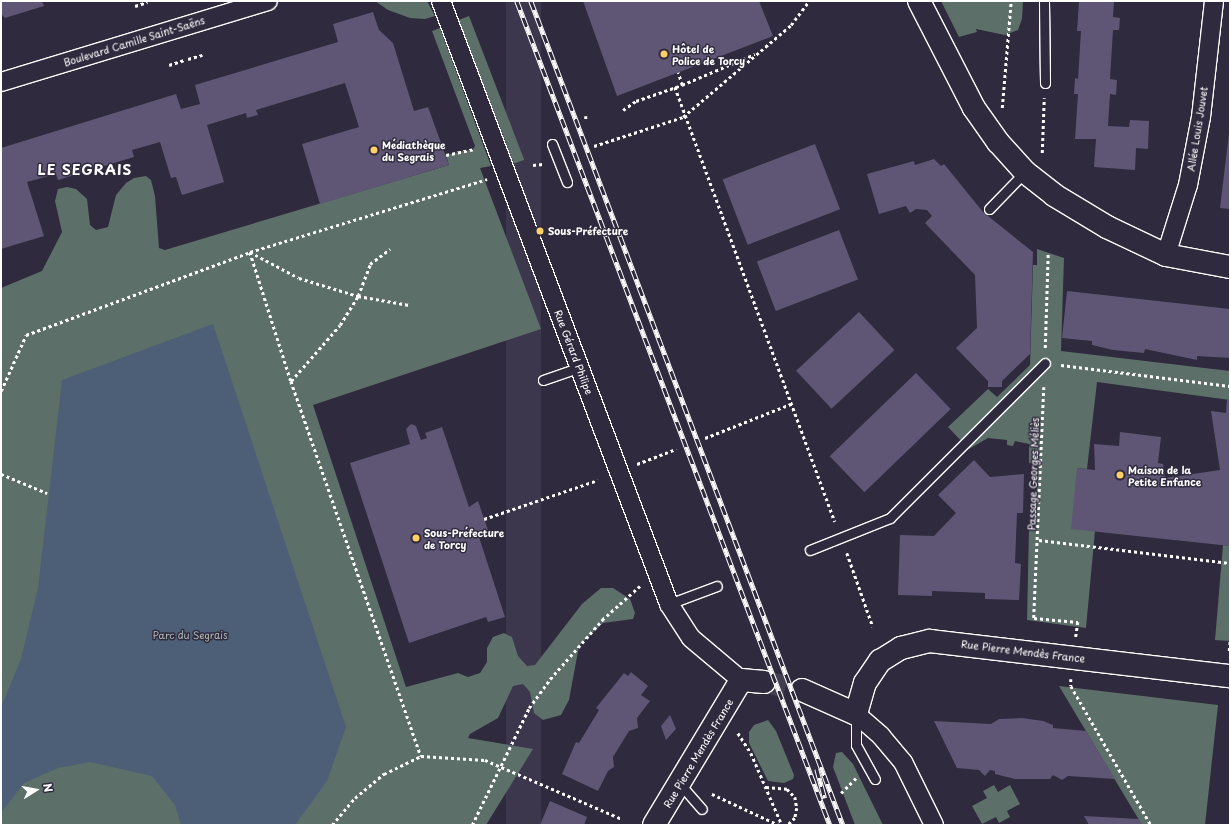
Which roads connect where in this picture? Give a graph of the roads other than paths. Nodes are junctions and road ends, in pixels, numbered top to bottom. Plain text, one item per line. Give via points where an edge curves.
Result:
1 (268, 1) edge
2 (441, 1) edge
3 (919, 1) edge
4 (1044, 1) edge
5 (1214, 1) edge
6 (1, 82) edge
7 (1045, 83) road end
8 (552, 144) dead end
9 (1025, 172) junction
10 (567, 182) dead end
11 (989, 209) dead end
12 (1166, 255) junction
13 (1230, 267) edge
14 (1045, 363) road end
15 (580, 368) junction
16 (543, 380) dead end
17 (810, 550) dead end
18 (716, 586) dead end
19 (669, 604) junction
20 (1230, 676) edge
21 (741, 680) junction
22 (764, 682) tunnel mouth
23 (802, 690) tunnel mouth
24 (856, 714) junction
25 (875, 779) dead end
26 (680, 784) junction
27 (702, 809) dead end
28 (654, 825) edge
29 (934, 825) edge

1 - 6 street, Boulevard Camille Saint-Saëns
2 - 15 street, Rue Gérard Philipe
3 - 9 street via 966,95 998,142
4 - 7 lane
5 - 12 street, Allée Louis Jouvet via 1201,117 1188,185
8 - 10 lane
9 - 11 lane
9 - 12 street via 1054,195 1107,227
12 - 13 street
14 - 17 lane via 890,518
15 - 16 lane
15 - 19 street, Rue Gérard Philipe
18 - 19 lane
19 - 21 street, Rue Gérard Philipe via 691,638
20 - 24 street, Rue Pierre Mendès France via 948,642 916,643 891,653 880,661 865,683
21 - 22 street
21 - 26 street, Rue Pierre Mendès France
23 - 24 street
24 - 25 lane via 856,745
24 - 29 street via 881,736 903,762
26 - 27 lane
26 - 28 street, Rue Pierre Mendès France

